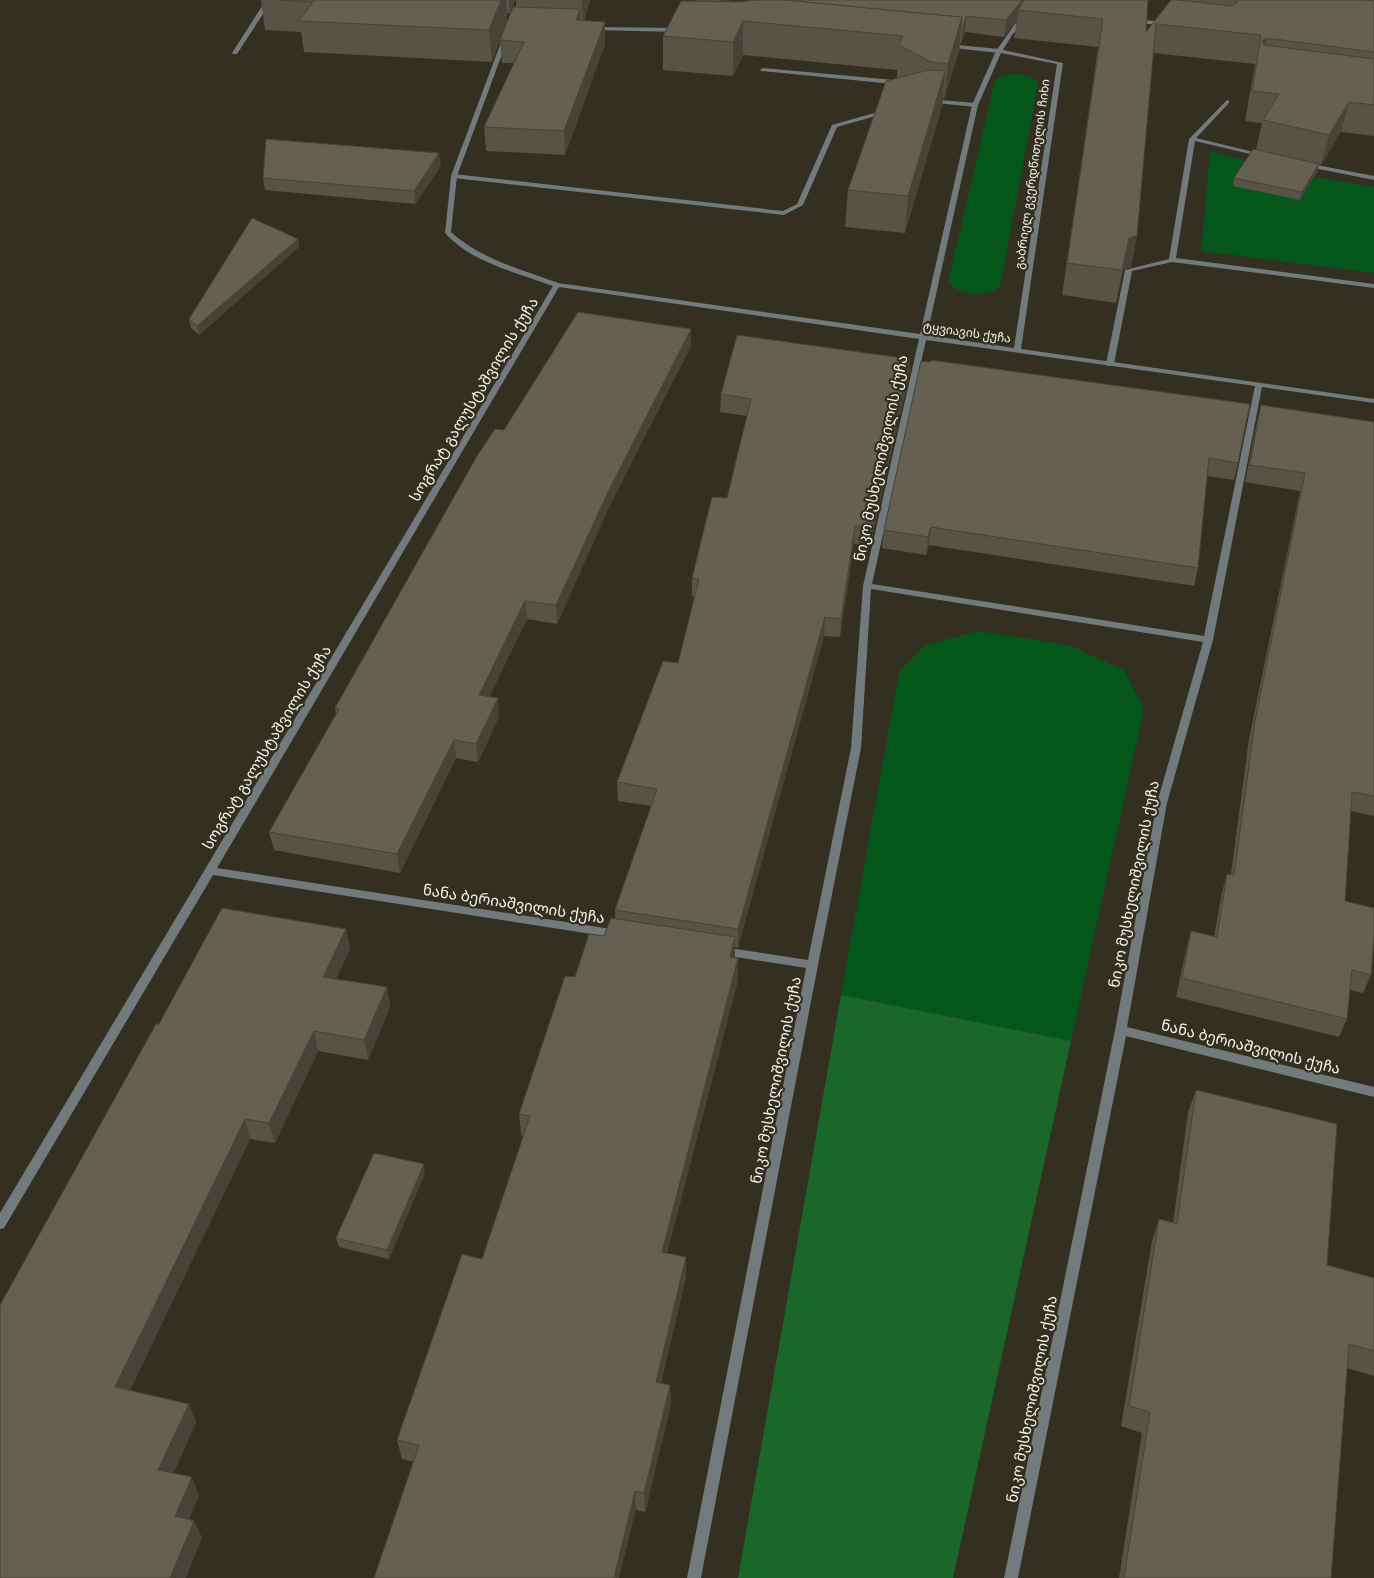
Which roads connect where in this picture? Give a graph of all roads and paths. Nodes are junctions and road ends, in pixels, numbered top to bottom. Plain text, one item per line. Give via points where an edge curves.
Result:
1 (269, 0) edge
2 (1030, 17) dead end
3 (1129, 20) edge
4 (1177, 25) edge
5 (589, 28) edge
6 (688, 30) edge
7 (507, 34) edge
8 (942, 45) edge
9 (999, 51) junction
10 (235, 53) dead end
11 (762, 70) edge
12 (902, 87) edge
13 (917, 100) edge
14 (1227, 102) dead end
15 (975, 105) junction
16 (898, 108) edge
17 (1192, 139) junction
18 (1275, 158) edge
19 (1302, 164) edge
20 (454, 176) junction
21 (1374, 178) edge
22 (1172, 260) junction
23 (557, 285) junction
24 (1374, 286) edge
25 (922, 337) junction
26 (1018, 350) junction
27 (1110, 364) junction
28 (1259, 384) junction
29 (1374, 401) edge
30 (867, 586) junction
31 (1208, 640) junction
32 (211, 871) junction
33 (625, 936) edge
34 (714, 949) edge
35 (812, 965) junction
36 (1121, 1030) junction
37 (1374, 1092) edge
38 (0, 1224) edge
39 (694, 1578) edge
40 (1011, 1578) edge

1 - 10 street
2 - 9 street via 1022,19
3 - 4 street
5 - 6 street
7 - 20 street
8 - 9 street
9 - 15 street
9 - 26 street, გაბრიელ გვერდწითელის ჩიხი via 1060,63
11 - 12 street via 894,82
13 - 15 street
14 - 17 street
15 - 25 street
16 - 20 street via 834,126 800,205 784,213
17 - 18 street
17 - 22 street
19 - 21 street
20 - 23 street, ტყვიავის ქუჩა via 448,233 460,245 486,258
22 - 24 street
22 - 27 street via 1129,270
23 - 25 street, ტყვიავის ქუჩა
23 - 32 street, სოგრატ გალუსტაშვილის ქუჩა
25 - 26 street, ტყვიავის ქუჩა
25 - 30 street, ნიკო მუსხელიშვილის ქუჩა
26 - 27 street, ტყვიავის ქუჩა
27 - 28 street, ტყვიავის ქუჩა
28 - 29 street, ტყვიავის ქუჩა
28 - 31 street, ნიკო მუსხელიშვილის ქუჩა
30 - 31 street
30 - 35 street, ნიკო მუსხელიშვილის ქუჩა via 856,748
31 - 36 street, ნიკო მუსხელიშვილის ქუჩა via 1162,803
32 - 33 street, ნანა ბერიაშვილის ქუჩა
32 - 38 street, სოგრატ გალუსტაშვილის ქუჩა
34 - 35 street
35 - 39 street, ნიკო მუსხელიშვილის ქუჩა
36 - 37 street, ნანა ბერიაშვილის ქუჩა
36 - 40 street, ნიკო მუსხელიშვილის ქუჩა

